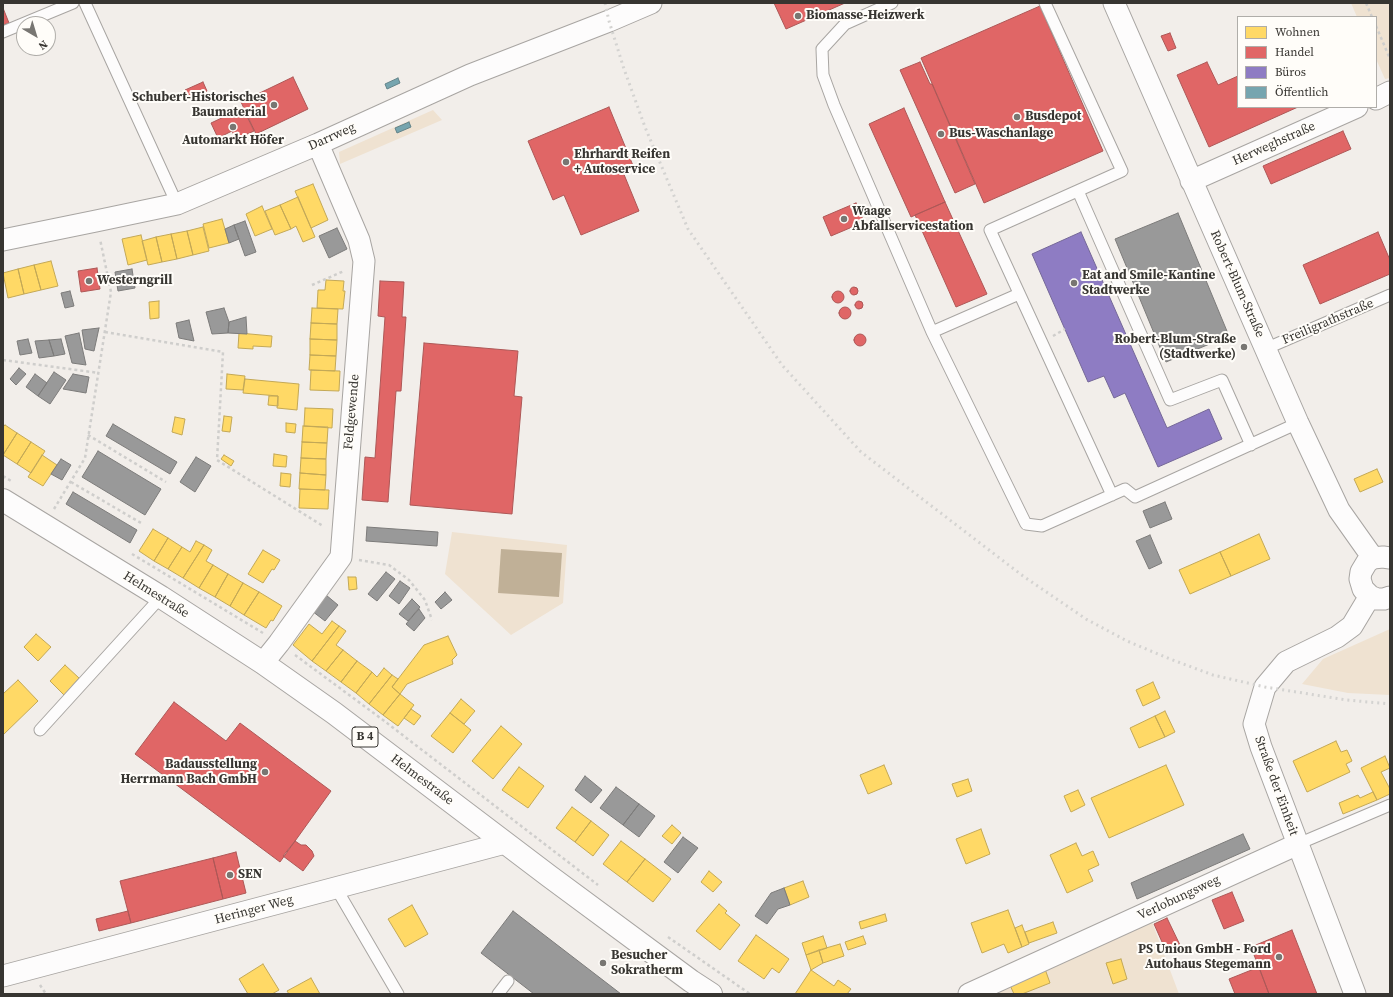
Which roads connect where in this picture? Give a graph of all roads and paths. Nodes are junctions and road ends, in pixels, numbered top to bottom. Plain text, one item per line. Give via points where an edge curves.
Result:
1 (73, 3) edge
2 (85, 3) edge
3 (651, 3) edge
4 (892, 3) edge
5 (1045, 3) edge
6 (1114, 3) edge
7 (1366, 3) edge
8 (1372, 16) edge
9 (1377, 28) edge
10 (3, 32) edge
11 (1390, 59) edge
12 (1390, 92) edge
13 (1377, 98) edge
14 (1355, 108) edge
15 (318, 144) junction
16 (1191, 181) junction
17 (1078, 191) junction
18 (177, 204) junction
19 (96, 221) junction
20 (3, 240) edge
21 (364, 261) junction
22 (312, 285) dead end
23 (1020, 294) junction
24 (1390, 295) edge
25 (1065, 330) dead end
26 (105, 332) junction
27 (932, 332) junction
28 (1049, 338) dead end
29 (1265, 349) junction
30 (3, 360) edge
31 (98, 373) junction
32 (1298, 424) junction
33 (88, 435) junction
34 (1251, 445) junction
35 (71, 482) junction
36 (166, 482) dead end
37 (1112, 495) junction
38 (3, 500) edge
39 (140, 523) dead end
40 (44, 526) junction
41 (343, 532) junction
42 (341, 557) junction
43 (1382, 558) edge
44 (161, 597) junction
45 (1380, 597) edge
46 (432, 620) dead end
47 (263, 663) junction
48 (40, 730) dead end
49 (1390, 805) edge
50 (505, 843) junction
51 (1298, 844) junction
52 (336, 888) junction
53 (3, 976) edge
54 (508, 981) dead end
55 (398, 994) edge
56 (498, 994) edge
57 (711, 994) edge
58 (969, 994) edge
59 (1355, 994) edge

1 - 10 lane
2 - 18 lane
3 - 15 street, Darrweg via 470,75
4 - 27 lane via 845,24 822,49 823,75
5 - 17 lane via 1122,171
6 - 16 street, Robert-Blum-Straße
7 - 8 path
9 - 11 path
12 - 13 street
14 - 16 street, Herweghstraße
15 - 18 street, Darrweg
15 - 21 street, Feldgewende via 359,240
16 - 29 street, Robert-Blum-Straße
17 - 23 lane via 990,230
17 - 34 lane via 1170,400 1222,380
18 - 19 street, Darrweg
19 - 20 street, Darrweg
19 - 26 path via 111,292
21 - 22 path
21 - 41 street, Feldgewende
23 - 27 lane
23 - 37 lane
24 - 29 lane, Freiligrathstraße
25 - 28 path
26 - 31 path
26 - 41 path via 223,352 217,460 330,530
27 - 37 lane via 1026,524 1042,526
29 - 32 street, Robert-Blum-Straße
30 - 31 path
31 - 33 path
32 - 34 lane
32 - 43 street, Robert-Blum-Straße via 1339,510
33 - 35 path via 85,458
33 - 36 path
34 - 37 lane via 1135,497 1125,489
35 - 39 path
35 - 40 path
38 - 40 main road, Helmestraße / B 4
40 - 44 main road, Helmestraße / B 4
41 - 42 street, Feldgewende
42 - 46 path via 389,565 409,580 425,600
42 - 47 street
43 - 45 street, Straße der Einheit via 1367,562 1360,579 1363,590
44 - 47 main road, Helmestraße / B 4
44 - 48 lane
45 - 51 street, Straße der Einheit via 1352,626 1337,637 1286,662 1265,687 1254,724
47 - 50 main road, Helmestraße / B 4
49 - 51 lane, Verlobungsweg
50 - 52 street, Heringer Weg
50 - 57 main road, Helmestraße / B 4
51 - 58 street, Verlobungsweg
51 - 59 street, Straße der Einheit
52 - 53 street, Heringer Weg
52 - 55 lane
54 - 56 lane

